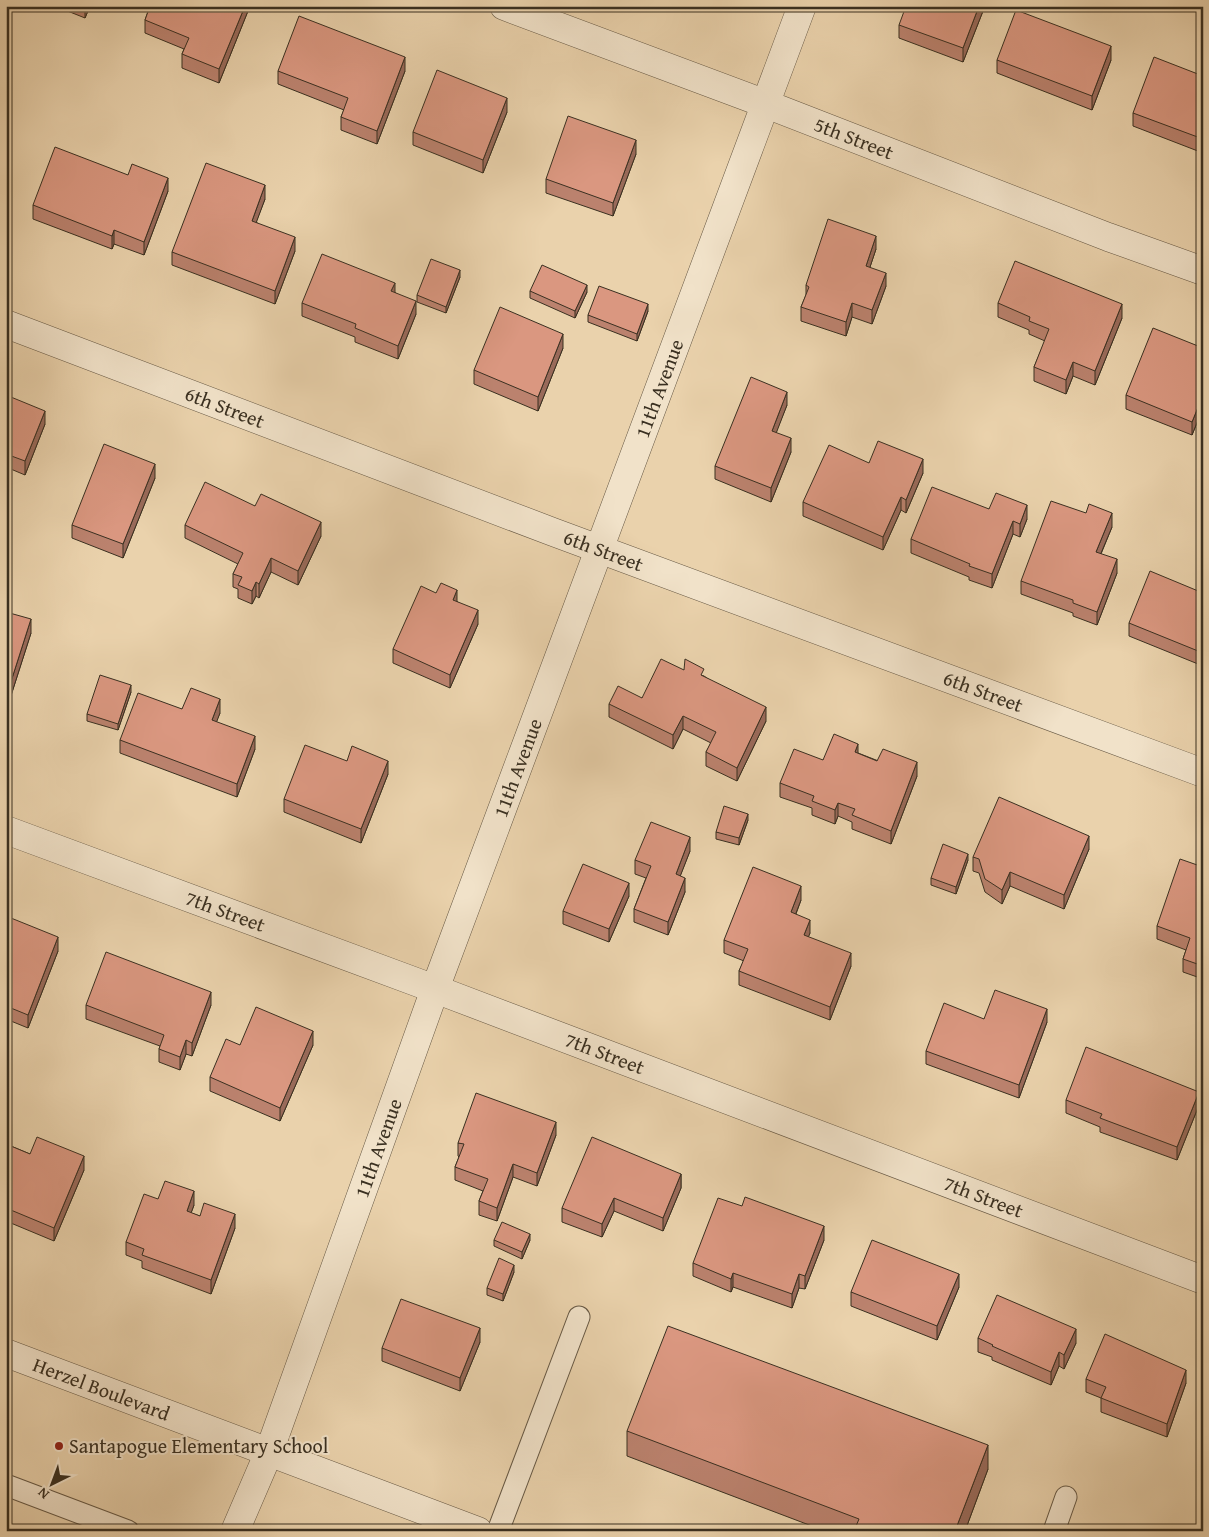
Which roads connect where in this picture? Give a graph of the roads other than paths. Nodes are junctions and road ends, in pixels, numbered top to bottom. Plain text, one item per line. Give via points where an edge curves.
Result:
1 (504, 6) edge
2 (802, 6) edge
3 (766, 104) junction
4 (1203, 272) edge
5 (6, 324) edge
6 (599, 549) junction
7 (1203, 774) edge
8 (6, 830) edge
9 (435, 990) junction
10 (1203, 1280) edge
11 (579, 1318) dead end
12 (6, 1353) edge
13 (269, 1452) junction
14 (6, 1485) edge
15 (1066, 1497) dead end
16 (128, 1531) edge
17 (235, 1531) edge
18 (478, 1531) edge
19 (498, 1531) edge
20 (1054, 1531) edge

1 - 3 street, 5th Street
2 - 3 street, 11th Avenue
3 - 4 street, 5th Street
3 - 6 street, 11th Avenue
5 - 6 street, 6th Street
6 - 7 street, 6th Street
6 - 9 street, 11th Avenue
8 - 9 street, 7th Street
9 - 10 street, 7th Street
9 - 13 street, 11th Avenue
11 - 19 lane
12 - 13 street, Herzel Boulevard
13 - 17 street, 11th Avenue
13 - 18 street, Herzel Boulevard
14 - 16 lane
15 - 20 lane

